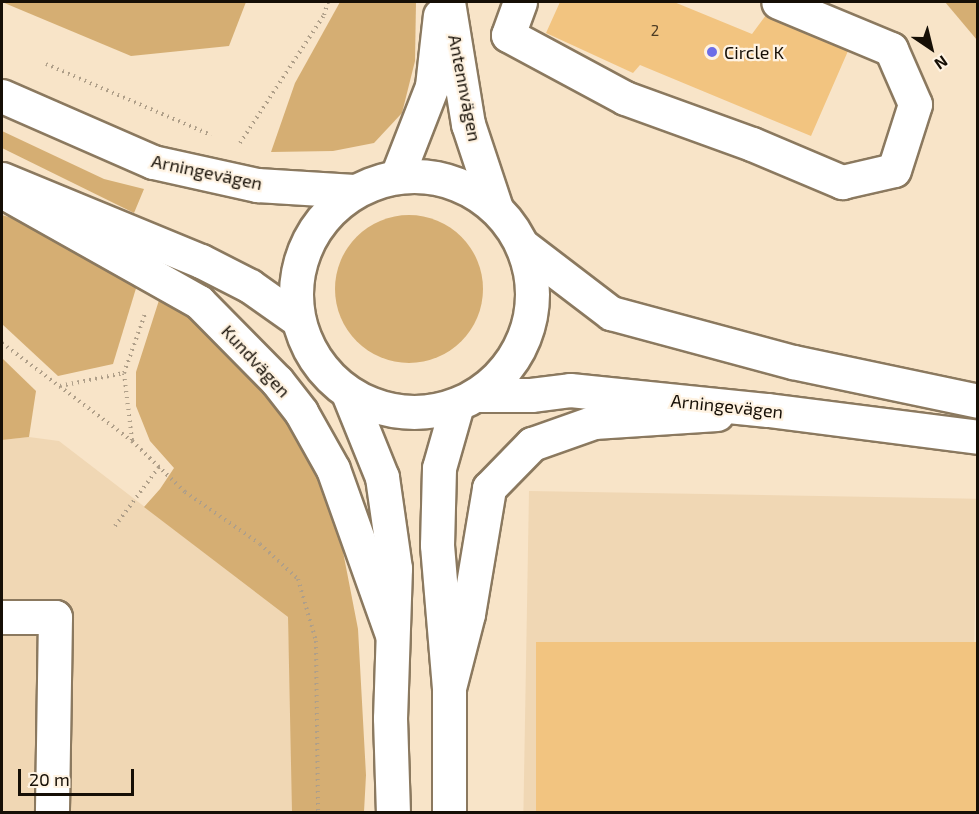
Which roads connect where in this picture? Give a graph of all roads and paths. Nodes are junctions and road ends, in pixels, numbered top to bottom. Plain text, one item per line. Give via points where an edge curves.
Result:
1 (328, 2) edge
2 (441, 2) edge
3 (448, 2) edge
4 (520, 2) edge
5 (778, 2) edge
6 (46, 64) dead end
7 (2, 96) edge
8 (216, 138) dead end
9 (238, 148) dead end
10 (397, 176) junction
11 (2, 179) edge
12 (2, 191) edge
13 (354, 191) junction
14 (496, 208) junction
15 (523, 246) junction
16 (145, 312) dead end
17 (298, 320) junction
18 (2, 343) edge
19 (124, 373) junction
20 (58, 386) junction
21 (348, 393) junction
22 (467, 400) junction
23 (978, 401) edge
24 (768, 410) junction
25 (978, 437) edge
26 (132, 441) junction
27 (159, 467) junction
28 (115, 526) dead end
29 (2, 617) edge
30 (392, 634) junction
31 (449, 688) junction
32 (52, 813) edge
33 (318, 813) edge
34 (393, 813) edge
35 (449, 813) edge

1 - 9 path via 324,15
2 - 10 main road, Antennvägen via 432,86
3 - 14 main road, Antennvägen via 468,124
4 - 5 main road via 508,35 626,98 842,182 894,170 915,104 891,49
6 - 8 path
7 - 13 main road, Arningevägen via 153,162 256,185
10 - 13 main road
10 - 14 main road via 450,180 475,191
11 - 17 main road via 201,261 250,286
12 - 30 main road, Kundvägen via 199,302 277,381 301,412 333,469
13 - 17 main road via 325,215 305,246 296,282
14 - 15 main road
15 - 22 main road via 533,287 528,330 508,367
15 - 23 main road via 611,313 793,362
16 - 19 path
17 - 21 main road via 316,362
18 - 20 path
19 - 20 path
19 - 26 path
20 - 26 path
21 - 22 main road, Arningevägen via 383,409 420,413
21 - 30 main road, Kundvägen via 382,477 395,568
22 - 24 main road, Arningevägen via 570,390
22 - 31 main road via 439,468 437,545
24 - 25 main road, Arningevägen
24 - 31 main road via 594,422 532,444 489,488 468,614
26 - 27 path
27 - 28 path
27 - 33 path via 185,492 260,544 298,579 316,641
29 - 32 main road via 55,617
30 - 34 main road, Kundvägen
31 - 35 main road

